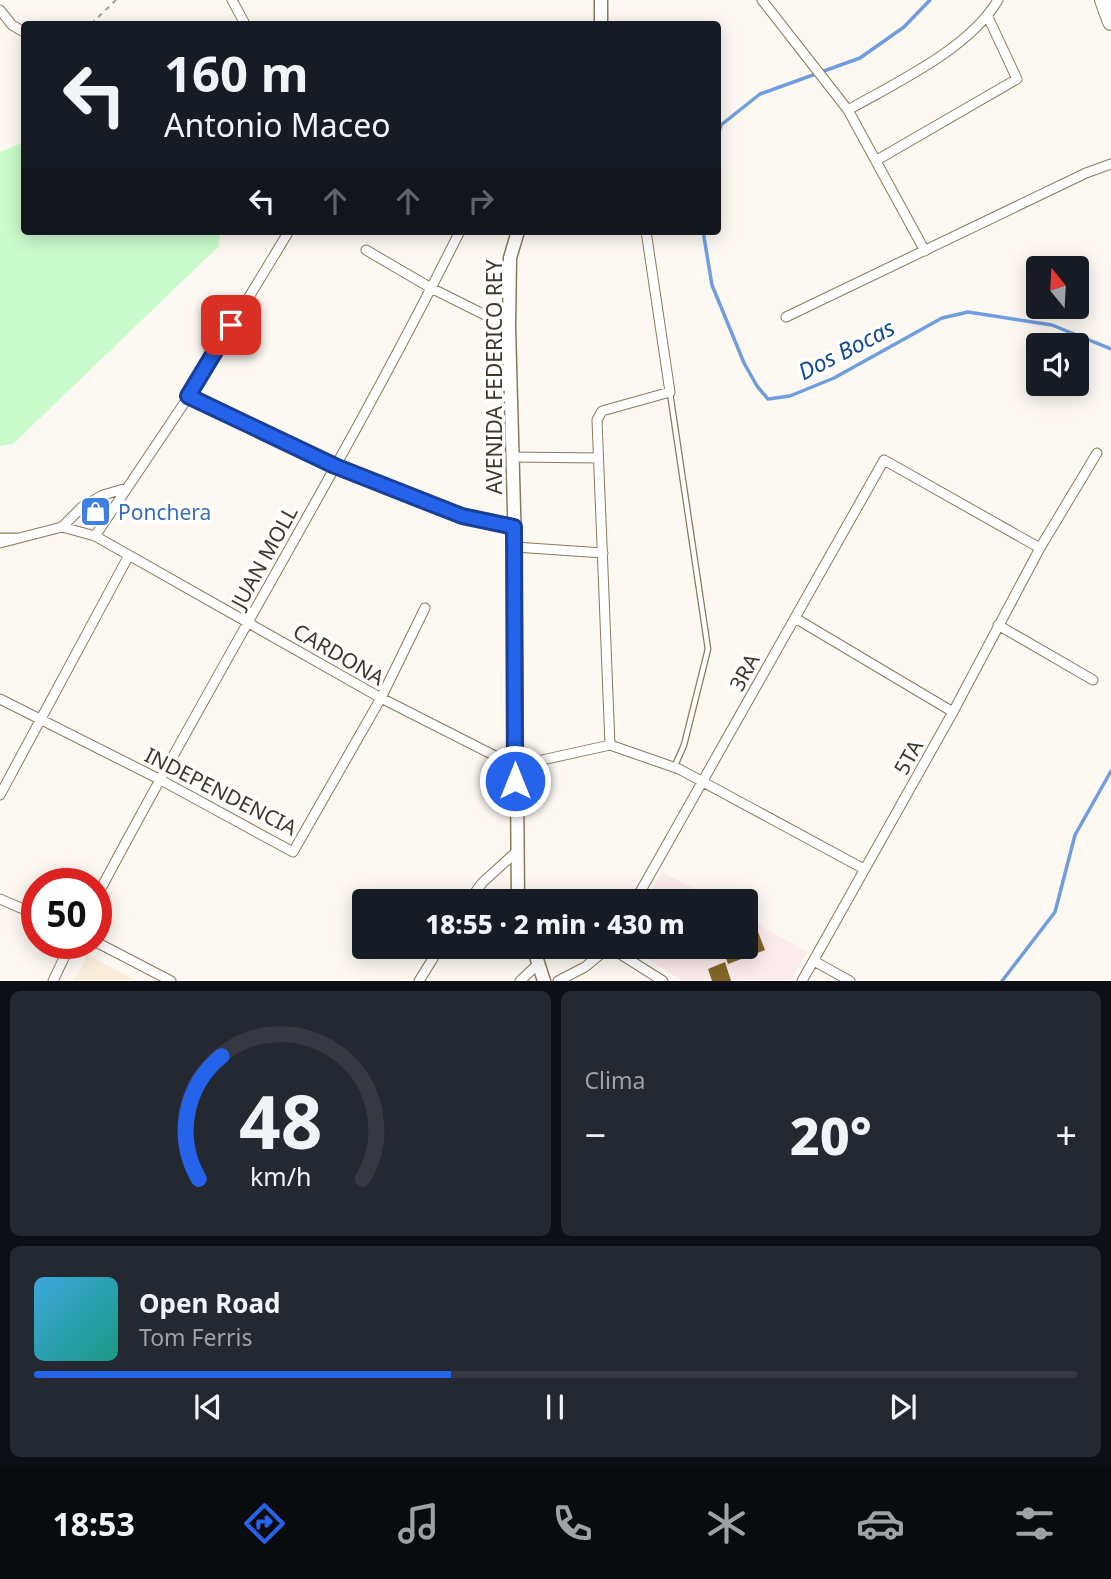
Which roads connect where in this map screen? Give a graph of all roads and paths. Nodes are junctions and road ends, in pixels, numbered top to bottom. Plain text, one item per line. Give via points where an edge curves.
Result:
1 (116, 0) edge
2 (232, 0) edge
3 (762, 0) edge
4 (998, 0) edge
5 (1104, 0) edge
6 (602, 4) edge
7 (0, 10) edge
8 (988, 18) junction
9 (94, 21) edge
10 (243, 21) edge
11 (606, 21) edge
12 (1111, 22) edge
13 (21, 30) edge
14 (848, 110) junction
15 (877, 160) junction
16 (1111, 164) edge
17 (287, 235) edge
18 (458, 235) edge
19 (517, 235) edge
20 (647, 235) edge
21 (366, 250) dead end
22 (925, 251) junction
23 (431, 288) junction
24 (786, 317) dead end
25 (509, 327) junction
26 (670, 392) junction
27 (188, 396) junction
28 (1097, 453) dead end
29 (513, 457) junction
30 (597, 458) junction
31 (335, 466) junction
32 (127, 488) junction
33 (62, 527) junction
34 (514, 527) junction
35 (0, 536) edge
36 (22, 536) junction
37 (95, 536) junction
38 (0, 543) edge
39 (515, 547) junction
40 (1040, 548) junction
41 (603, 553) junction
42 (128, 557) junction
43 (425, 608) dead end
44 (795, 618) junction
45 (248, 623) junction
46 (998, 625) junction
47 (1093, 680) dead end
48 (381, 698) junction
49 (0, 699) edge
50 (953, 712) junction
51 (40, 719) junction
52 (610, 745) junction
53 (515, 766) junction
54 (674, 768) junction
55 (159, 779) junction
56 (702, 783) junction
57 (0, 795) edge
58 (516, 852) junction
59 (112, 868) edge
60 (864, 869) junction
61 (478, 889) edge
62 (518, 889) edge
63 (642, 889) edge
64 (0, 899) edge
65 (21, 908) edge
66 (112, 950) edge
67 (63, 959) edge
68 (432, 959) edge
69 (537, 959) edge
70 (595, 959) edge
71 (628, 959) edge
72 (814, 961) junction
73 (538, 964) junction
74 (53, 981) edge
75 (171, 981) edge
76 (419, 981) edge
77 (520, 981) edge
78 (544, 981) edge
79 (558, 981) edge
80 (663, 981) edge
81 (802, 981) edge
82 (850, 981) edge

1 - 9 path
2 - 10 street
3 - 14 street
4 - 8 street
5 - 12 highway
6 - 11 street
7 - 13 street
8 - 14 street via 918,70
8 - 15 street via 1017,79
14 - 15 street
15 - 22 street
16 - 22 street
17 - 27 street
18 - 23 street, JUAN MOLL
19 - 25 main road, AVENIDA FEDERICO REY via 510,258
20 - 26 street
21 - 23 street
22 - 24 street
23 - 25 street
23 - 31 street, JUAN MOLL
25 - 29 main road, AVENIDA FEDERICO REY
26 - 30 street via 602,411 597,420
26 - 54 lane via 708,649
27 - 31 street
27 - 32 street
28 - 40 street, 5TA
29 - 30 street
29 - 34 main road, AVENIDA FEDERICO REY
30 - 41 street
31 - 34 street via 462,516
31 - 45 street, JUAN MOLL
32 - 33 street via 82,507
32 - 37 street
33 - 36 street
33 - 37 street, CARDONA
34 - 39 main road, AVENIDA FEDERICO REY
35 - 36 lane
36 - 38 street
37 - 42 street, CARDONA
39 - 41 street
39 - 53 main road, AVENIDA FEDERICO REY
40 - 44 street, 3RA via 884,460
40 - 46 street, 5TA
41 - 52 street
42 - 45 street, CARDONA
42 - 51 street
43 - 48 street, INDEPENDENCIA
44 - 50 street
44 - 56 street, 3RA
45 - 48 street, CARDONA
45 - 55 street, JUAN MOLL
46 - 47 street
46 - 50 street, 5TA
48 - 53 street, CARDONA
48 - 55 street, INDEPENDENCIA via 293,852
49 - 51 street, INDEPENDENCIA
50 - 60 street, 5TA
51 - 55 street, INDEPENDENCIA
51 - 57 street
52 - 53 street
52 - 54 street
53 - 58 main road, AVENIDA FEDERICO REY
54 - 56 street
55 - 59 street, JUAN MOLL
56 - 60 street
56 - 63 street, 3RA
58 - 61 street
58 - 62 main road, AVENIDA FEDERICO REY
60 - 72 street, 5TA
64 - 65 street
66 - 75 street
67 - 74 street
68 - 76 street
69 - 73 main road
70 - 79 street
71 - 80 street
72 - 81 street, 5TA
72 - 82 street
73 - 77 street
73 - 78 main road

